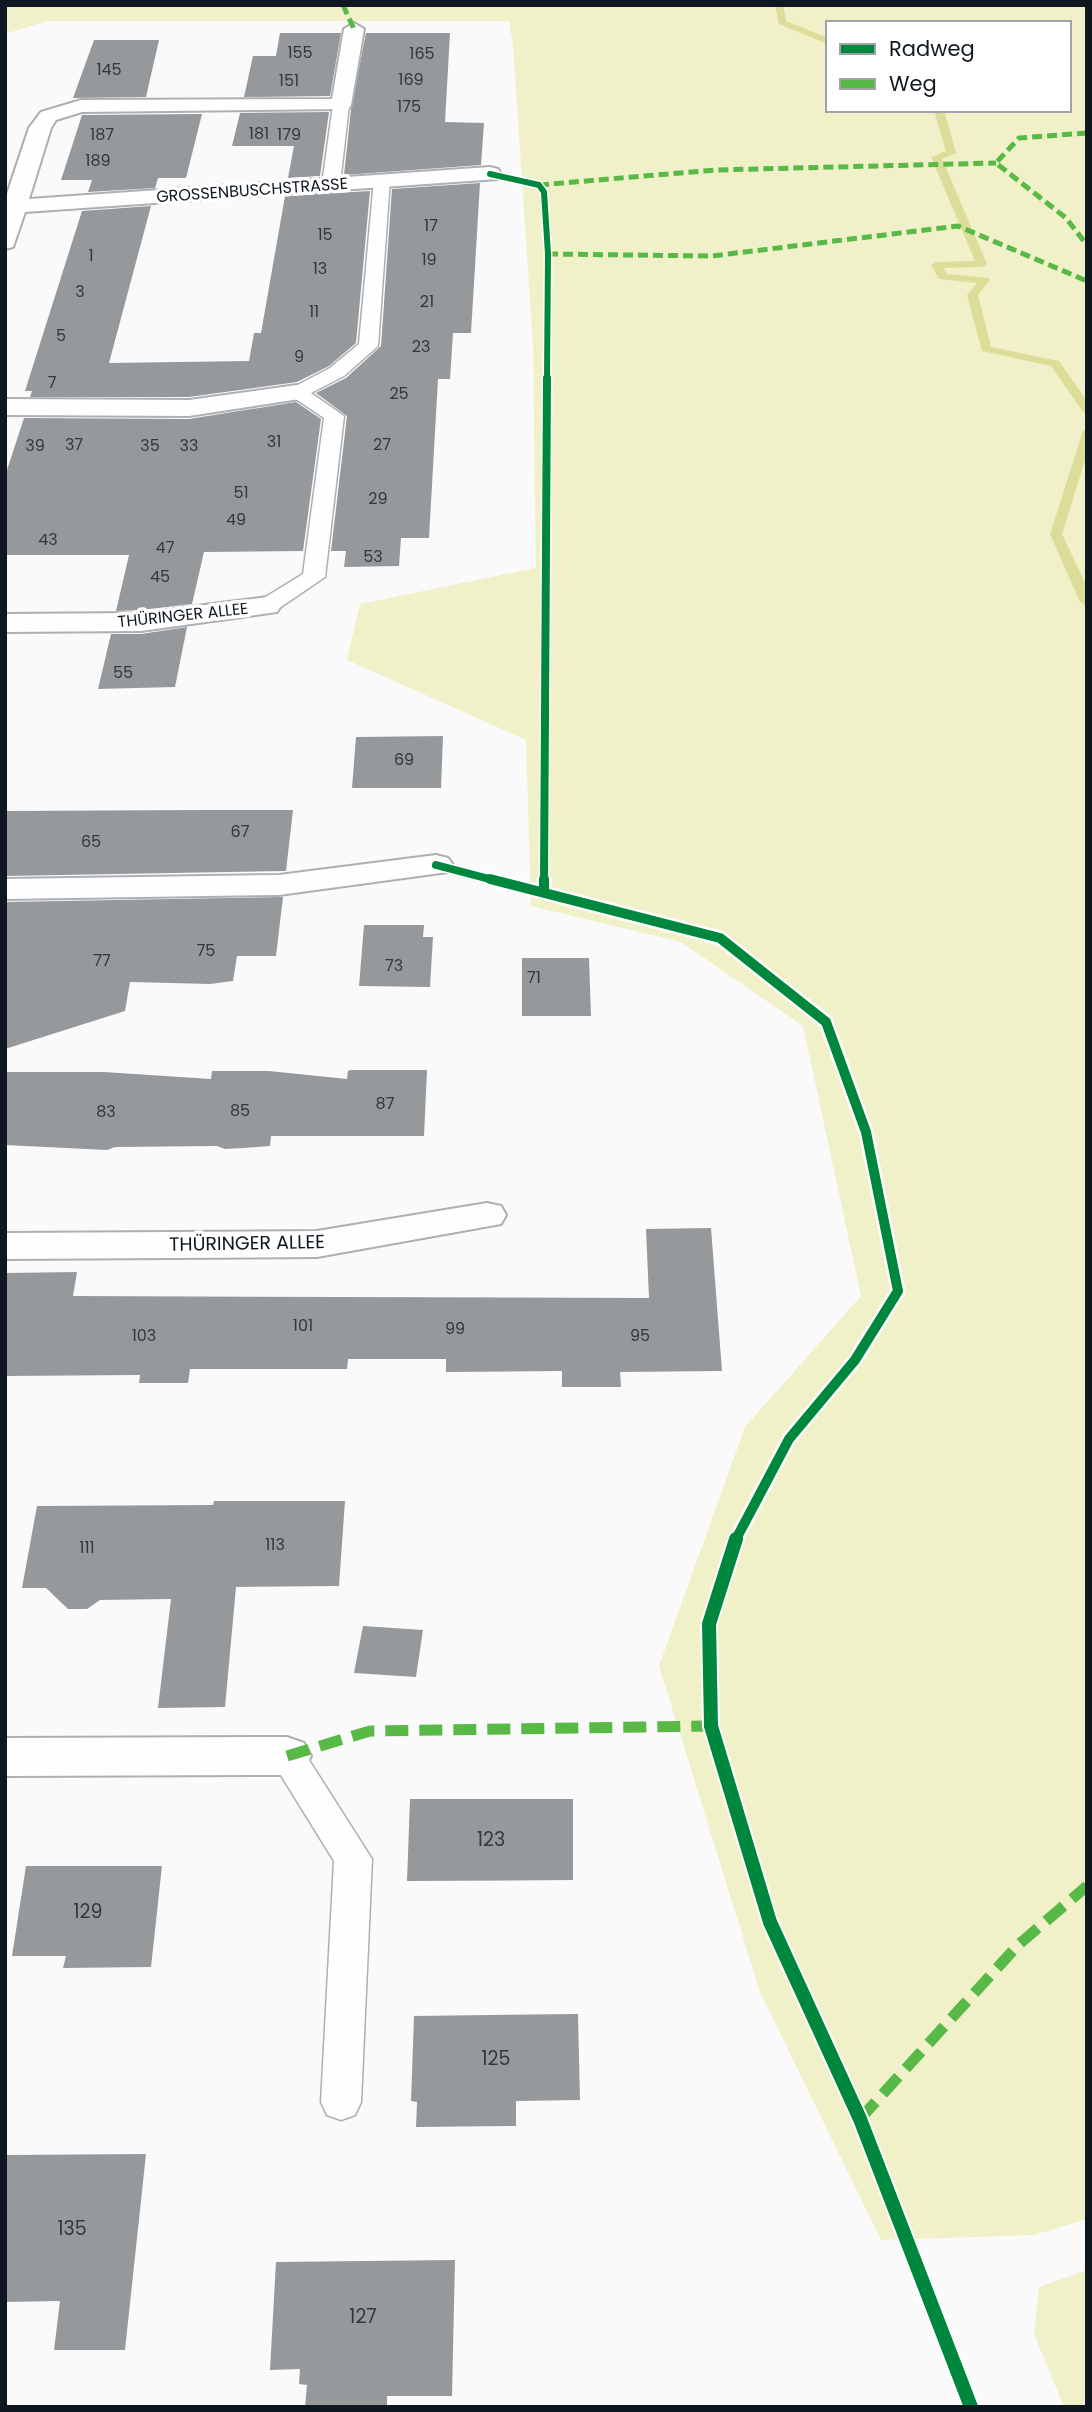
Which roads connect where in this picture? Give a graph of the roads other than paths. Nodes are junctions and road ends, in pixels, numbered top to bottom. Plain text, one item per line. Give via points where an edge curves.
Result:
1 (354, 29) dead end
2 (341, 105) junction
3 (17, 128) dead end
4 (40, 128) junction
5 (490, 174) dead end
6 (382, 180) junction
7 (331, 184) junction
8 (10, 207) edge
9 (5, 242) edge
10 (297, 393) junction
11 (5, 407) edge
12 (267, 606) joint
13 (5, 623) edge
14 (436, 865) dead end
15 (5, 889) edge
16 (487, 1215) dead end
17 (5, 1245) edge
18 (287, 1756) joint
19 (5, 1757) edge
20 (341, 2102) dead end

1 - 2 street
2 - 4 street via 80,106 48,116
2 - 7 lane
3 - 4 street
4 - 8 street
5 - 6 street, GROSSENBUSCHSTRASSE
6 - 7 street, GROSSENBUSCHSTRASSE
6 - 10 lane via 368,346 337,372
7 - 8 street, GROSSENBUSCHSTRASSE
8 - 9 street
10 - 11 street via 189,408
10 - 12 lane, THÜRINGER ALLEE via 334,416 314,577
12 - 13 street, THÜRINGER ALLEE via 141,622
14 - 15 street via 279,885
16 - 17 street, THÜRINGER ALLEE via 317,1244
18 - 19 street
18 - 20 lane via 353,1859

